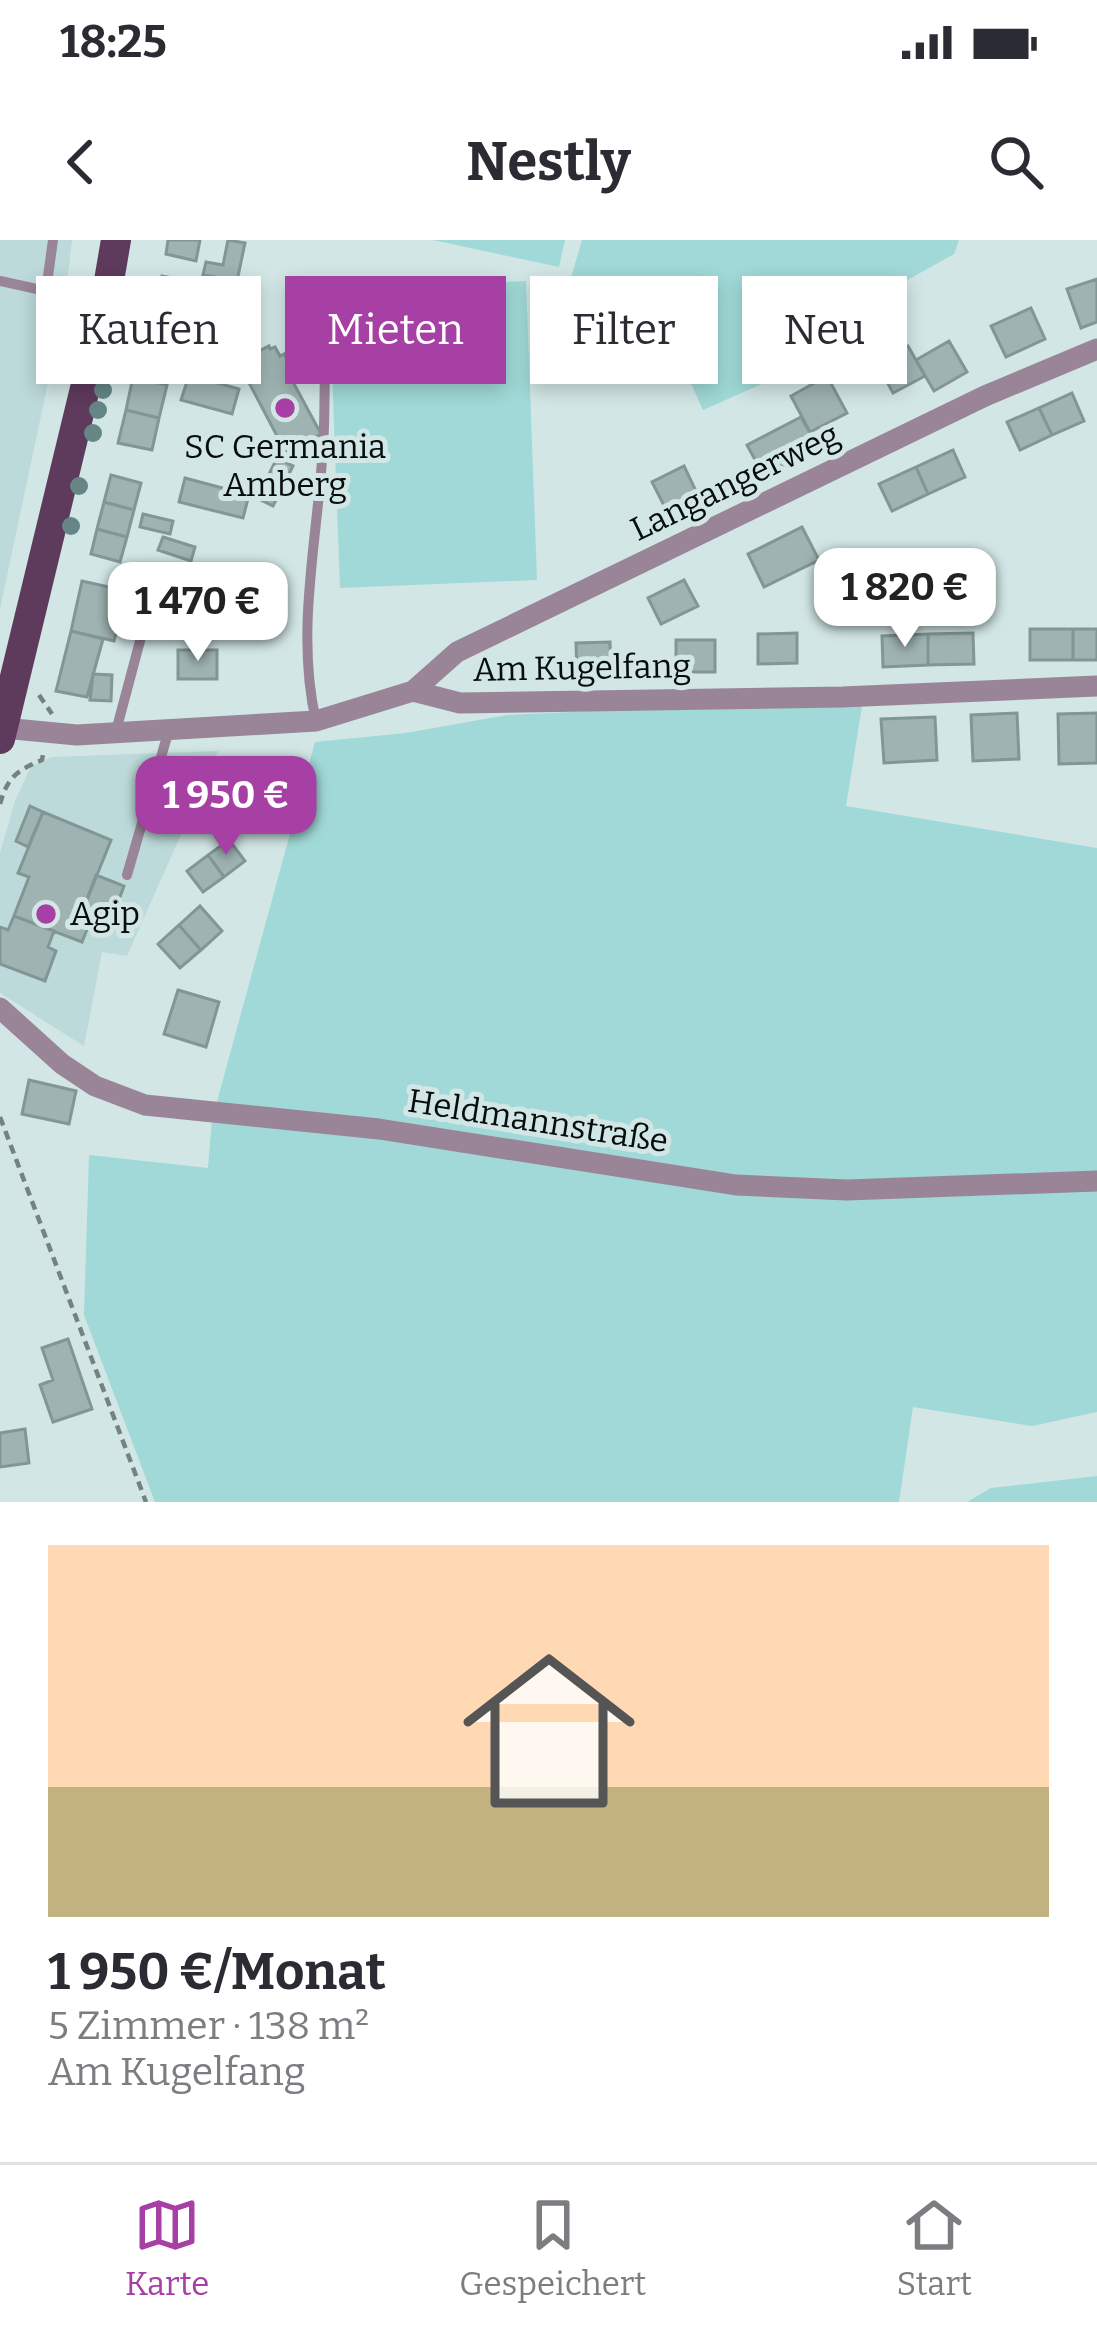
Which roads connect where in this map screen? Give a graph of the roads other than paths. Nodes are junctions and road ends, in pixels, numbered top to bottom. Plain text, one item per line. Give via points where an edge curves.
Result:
1 (53, 240) edge
2 (116, 240) edge
3 (0, 281) edge
4 (1097, 349) edge
5 (325, 384) edge
6 (133, 587) dead end
7 (1097, 686) edge
8 (413, 691) junction
9 (6, 694) edge
10 (316, 721) junction
11 (1, 731) edge
12 (168, 733) junction
13 (116, 734) junction
14 (128, 875) dead end
15 (0, 1008) edge
16 (1097, 1180) edge

1 - 3 lane via 46,291
2 - 9 main road
4 - 8 street, Langangerweg via 457,652
5 - 10 lane via 307,609
6 - 13 lane via 140,641
7 - 8 street, Am Kugelfang via 460,703
8 - 10 street, Am Kugelfang
9 - 11 main road
10 - 12 street, Am Kugelfang
11 - 13 street, Am Kugelfang
12 - 13 street, Am Kugelfang
12 - 14 lane
15 - 16 street, Heldmannstraße via 62,1064 145,1105 379,1129 736,1186

